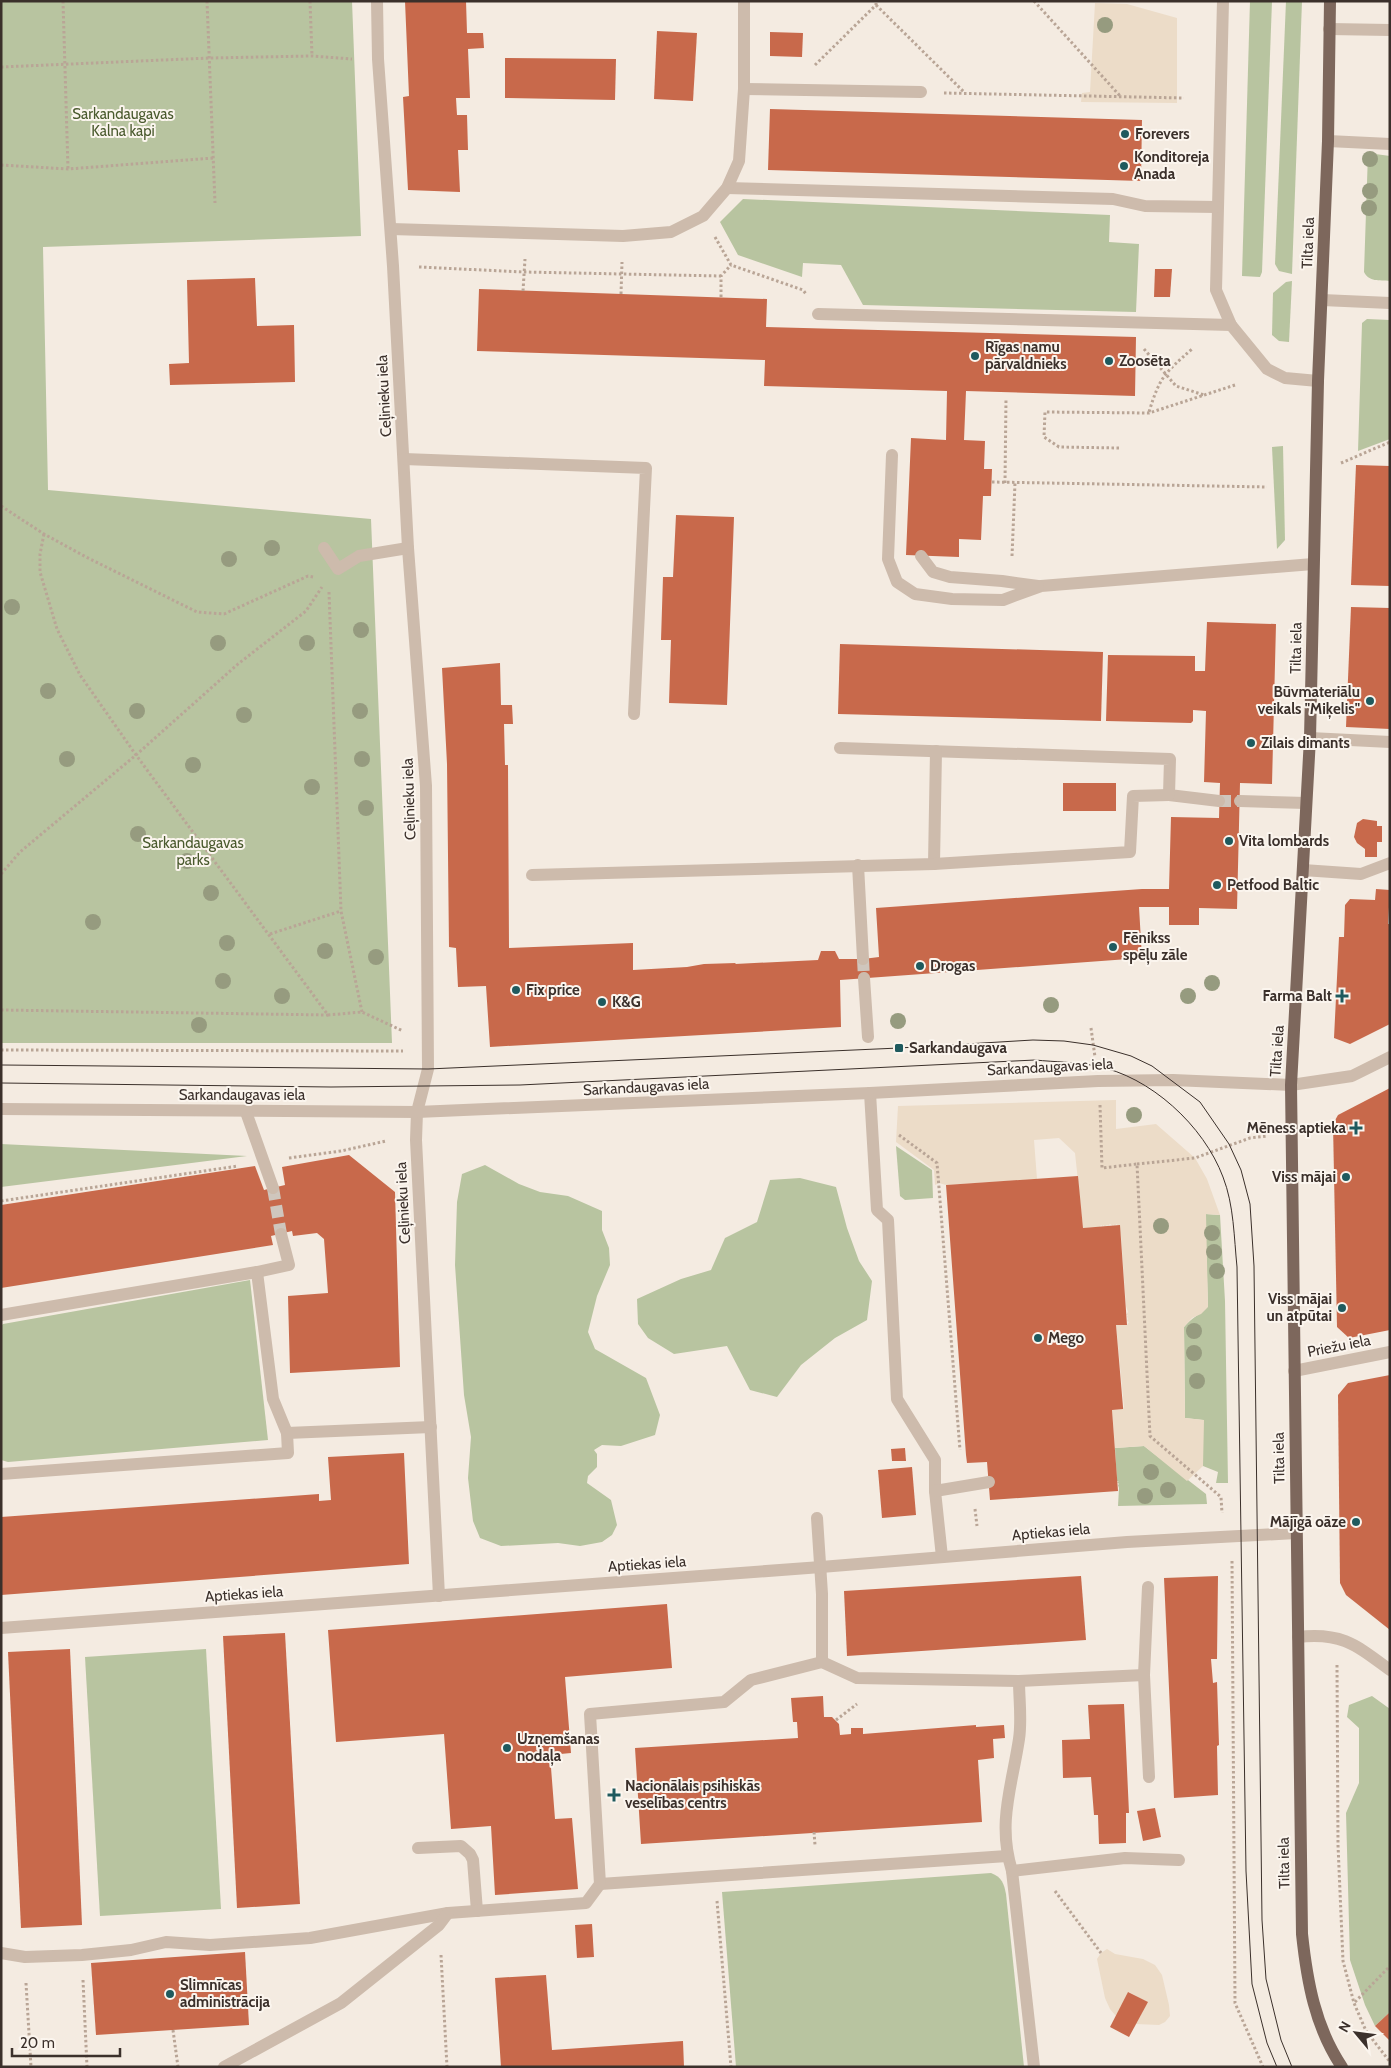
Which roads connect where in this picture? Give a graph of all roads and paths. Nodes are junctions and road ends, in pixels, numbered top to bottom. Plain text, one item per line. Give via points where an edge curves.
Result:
1 (63, 1) edge
2 (207, 1) edge
3 (310, 1) edge
4 (377, 1) edge
5 (744, 1) edge
6 (1034, 1) edge
7 (1223, 1) edge
8 (1330, 1) edge
9 (876, 3) edge
10 (1329, 29) junction
11 (1390, 30) edge
12 (312, 56) junction
13 (210, 58) junction
14 (378, 59) junction
15 (66, 63) junction
16 (1, 66) edge
17 (744, 89) junction
18 (790, 90) junction
19 (921, 92) joint
20 (965, 93) junction
21 (1121, 97) junction
22 (1184, 98) dead end
23 (1328, 141) junction
24 (1390, 144) edge
25 (213, 158) junction
26 (1, 165) edge
27 (68, 169) junction
28 (727, 188) junction
29 (215, 203) dead end
30 (1217, 207) junction
31 (703, 216) junction
32 (391, 229) junction
33 (526, 233) junction
34 (623, 236) junction
35 (731, 265) junction
36 (393, 266) junction
37 (524, 272) junction
38 (622, 274) junction
39 (721, 276) junction
40 (523, 291) dead end
41 (621, 294) dead end
42 (721, 297) dead end
43 (1322, 300) junction
44 (1390, 302) edge
45 (818, 314) joint
46 (1145, 323) junction
47 (1231, 326) junction
48 (1199, 343) dead end
49 (1165, 374) junction
50 (1318, 381) junction
51 (1236, 385) dead end
52 (1204, 395) junction
53 (1006, 398) dead end
54 (1149, 413) junction
55 (1390, 442) edge
56 (1118, 448) dead end
57 (892, 455) dead end
58 (404, 459) junction
59 (1316, 475) junction
60 (992, 482) dead end
61 (1004, 483) junction
62 (1015, 483) junction
63 (1267, 487) dead end
64 (1, 505) edge
65 (44, 534) junction
66 (324, 548) dead end
67 (408, 548) junction
68 (921, 556) dead end
69 (1314, 564) junction
70 (338, 569) junction
71 (328, 578) junction
72 (1011, 582) junction
73 (1041, 586) junction
74 (634, 714) dead end
75 (1310, 738) junction
76 (1390, 742) edge
77 (840, 748) dead end
78 (936, 751) junction
79 (136, 755) junction
80 (1169, 795) junction
81 (1219, 801) tunnel mouth
82 (1240, 801) tunnel mouth
83 (1306, 804) junction
84 (1390, 863) edge
85 (858, 864) junction
86 (934, 864) junction
87 (1303, 870) junction
88 (1, 874) edge
89 (532, 875) dead end
90 (341, 911) junction
91 (270, 934) junction
92 (863, 958) tunnel mouth
93 (864, 978) tunnel mouth
94 (1, 1010) edge
95 (362, 1012) junction
96 (328, 1015) junction
97 (868, 1037) dead end
98 (427, 1042) junction
99 (1, 1050) edge
100 (1390, 1056) edge
101 (1291, 1085) junction
102 (870, 1093) junction
103 (1100, 1108) dead end
104 (1, 1110) edge
105 (246, 1112) junction
106 (417, 1112) junction
107 (872, 1116) junction
108 (1250, 1138) dead end
109 (386, 1141) dead end
110 (264, 1162) junction
111 (1137, 1164) junction
112 (273, 1188) tunnel mouth
113 (1, 1201) edge
114 (281, 1234) tunnel mouth
115 (257, 1272) junction
116 (1, 1316) edge
117 (1390, 1352) edge
118 (1294, 1371) junction
119 (431, 1427) junction
120 (287, 1433) junction
121 (1, 1474) edge
122 (1195, 1474) dead end
123 (989, 1482) dead end
124 (973, 1486) junction
125 (935, 1491) junction
126 (817, 1518) dead end
127 (977, 1526) dead end
128 (1296, 1533) junction
129 (942, 1557) junction
130 (1226, 1560) dead end
131 (821, 1567) junction
132 (1148, 1587) dead end
133 (439, 1596) junction
134 (1, 1628) edge
135 (1298, 1637) junction
136 (1336, 1638) junction
137 (822, 1662) junction
138 (1390, 1670) edge
139 (1144, 1675) junction
140 (1019, 1681) junction
141 (1149, 1777) dead end
142 (418, 1848) dead end
143 (1007, 1856) junction
144 (1179, 1860) dead end
145 (1039, 1868) junction
146 (1012, 1872) junction
147 (715, 1875) junction
148 (600, 1884) junction
149 (477, 1911) junction
150 (448, 1913) junction
151 (439, 1925) junction
152 (1101, 1952) dead end
153 (1, 1953) edge
154 (82, 1954) junction
155 (1390, 1966) edge
156 (27, 1987) dead end
157 (1354, 2003) junction
158 (173, 2030) dead end
159 (1390, 2062) edge
160 (31, 2067) edge
161 (87, 2067) edge
162 (178, 2067) edge
163 (224, 2067) edge
164 (448, 2067) edge
165 (731, 2067) edge
166 (1034, 2067) edge
167 (1263, 2067) edge
168 (1342, 2067) edge

1 - 15 path
2 - 13 path
3 - 12 path
4 - 14 street, Ceļinieku iela
5 - 17 street
6 - 21 path
7 - 30 street
8 - 10 main road, Tilta iela
9 - 18 path
9 - 20 path
10 - 11 street
10 - 23 main road, Tilta iela
12 - 13 path
12 - 14 path
13 - 15 path
13 - 25 path
14 - 32 street, Ceļinieku iela
15 - 16 path
15 - 27 path
17 - 18 street
17 - 28 street via 739,161
18 - 19 street
19 - 20 path
20 - 21 path
21 - 22 path
23 - 24 street
23 - 43 main road, Tilta iela
25 - 27 path
25 - 29 path
26 - 27 path
28 - 30 street via 1113,199 1145,206
28 - 31 street
30 - 47 street via 1216,290
31 - 34 street via 671,232
31 - 35 path
32 - 33 street
32 - 36 street, Ceļinieku iela
33 - 34 street
33 - 37 path
34 - 38 path
35 - 39 path
35 - 45 path via 804,290
36 - 37 path
36 - 58 street, Ceļinieku iela
37 - 38 path
37 - 40 path
38 - 39 path
38 - 41 path
39 - 42 path
43 - 44 street
43 - 50 main road, Tilta iela
45 - 46 street
46 - 47 street
46 - 49 path via 1144,349
47 - 50 street via 1266,369 1285,378
48 - 49 path
49 - 52 path via 1176,386
49 - 54 path via 1157,386
50 - 59 main road, Tilta iela
51 - 52 path
52 - 54 path
53 - 61 path
54 - 56 path via 1045,412 1044,437 1059,447
55 - 59 path
57 - 73 street via 888,558 897,582 915,594 952,599 1003,600
58 - 67 street, Ceļinieku iela
58 - 74 street via 646,468
59 - 69 main road, Tilta iela
60 - 61 path
61 - 62 path
62 - 63 path
62 - 72 path
64 - 65 path
65 - 71 path via 197,612 224,614 308,576
65 - 79 path via 40,572 57,629 80,676
66 - 70 street
67 - 70 street via 359,556
67 - 98 street, Ceļinieku iela via 426,786
68 - 72 street via 933,572 950,577
69 - 73 street
69 - 75 main road, Tilta iela
70 - 71 path
71 - 79 path via 306,611 238,664
71 - 90 path
72 - 73 street
75 - 76 street
75 - 83 main road, Tilta iela
77 - 78 street
78 - 80 street via 1170,759
78 - 86 street
79 - 88 path via 20,852
79 - 91 path
80 - 81 street
80 - 86 street via 1133,796 1130,852
82 - 83 street
83 - 87 main road, Tilta iela
84 - 87 street via 1361,874
85 - 86 street
85 - 89 street
85 - 92 street
87 - 101 main road, Tilta iela
90 - 91 path
90 - 95 path
91 - 96 path
93 - 97 street
94 - 96 path
95 - 96 path
95 - 98 path
98 - 99 path via 404,1051
98 - 106 street, Ceļinieku iela via 428,1069
100 - 101 street, Sarkandaugavas iela via 1352,1076
101 - 102 street, Sarkandaugavas iela via 1134,1080
101 - 118 main road, Tilta iela
102 - 106 street, Sarkandaugavas iela
102 - 107 street
103 - 111 path via 1102,1168
104 - 105 street, Sarkandaugavas iela
105 - 106 street, Sarkandaugavas iela
105 - 110 street
106 - 119 street, Ceļinieku iela via 416,1148
107 - 124 path via 937,1163 961,1465 972,1473
107 - 125 street via 877,1210 888,1220 897,1399 934,1460
108 - 111 path via 1195,1158
109 - 110 path
110 - 112 street
110 - 113 path
111 - 122 path via 1150,1436
114 - 115 street via 289,1265
115 - 116 street
115 - 120 street via 273,1399
117 - 118 street, Priežu iela
118 - 128 main road, Tilta iela
119 - 120 street
119 - 133 street, Ceļinieku iela
120 - 121 street via 288,1453
123 - 124 street
124 - 125 street
124 - 127 path
125 - 129 street
126 - 131 street
128 - 129 street, Aptiekas iela via 1165,1539
128 - 135 main road, Tilta iela
129 - 131 street, Aptiekas iela
130 - 167 path via 1232,1560 1235,2003
131 - 133 street, Aptiekas iela
131 - 137 street
132 - 139 street
133 - 134 street, Aptiekas iela
135 - 136 street via 1318,1635
135 - 168 main road, Tilta iela via 1302,1934 1307,1980 1317,2020
136 - 138 street via 1361,1649
136 - 157 path via 1343,1961
137 - 140 street via 857,1678
137 - 148 street via 751,1680 724,1702 590,1714
139 - 140 street
139 - 141 street
140 - 143 street via 1020,1736 1005,1808
142 - 149 street via 461,1846 470,1854 474,1860
143 - 146 street
143 - 147 street
144 - 145 street via 1125,1858
145 - 146 street
145 - 152 path
146 - 166 street
147 - 148 street
147 - 165 path
148 - 149 street via 586,1903
149 - 150 street
150 - 151 street
150 - 154 street via 310,1938 210,1945 166,1942 131,1950
151 - 163 street via 341,2003
151 - 164 path
153 - 154 street via 25,1957
154 - 161 path
155 - 157 path
156 - 160 path
157 - 159 path via 1366,2031
158 - 162 path

